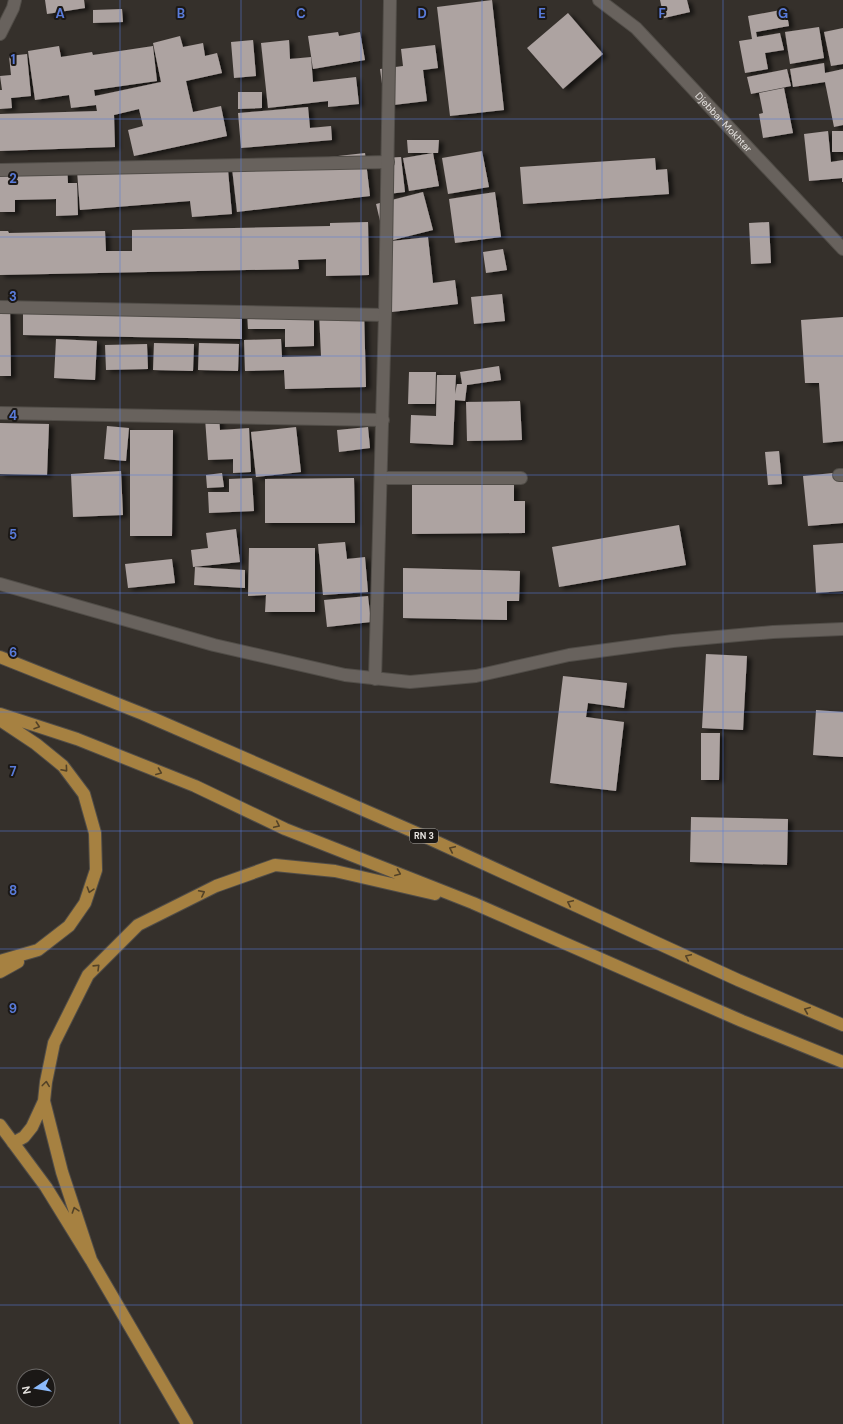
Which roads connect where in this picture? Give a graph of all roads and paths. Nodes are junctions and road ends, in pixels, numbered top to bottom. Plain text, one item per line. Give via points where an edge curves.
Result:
1 (15, 0) edge
2 (390, 0) edge
3 (600, 0) edge
4 (0, 34) edge
5 (388, 162) junction
6 (0, 170) edge
7 (843, 249) edge
8 (0, 308) edge
9 (386, 315) junction
10 (0, 412) edge
11 (383, 420) junction
12 (381, 478) junction
13 (521, 478) dead end
14 (0, 584) edge
15 (843, 629) edge
16 (0, 657) edge
17 (375, 679) junction
18 (0, 714) edge
19 (0, 720) edge
20 (473, 902) junction
21 (38, 950) junction
22 (0, 961) edge
23 (0, 972) edge
24 (843, 1025) edge
25 (843, 1062) edge
26 (44, 1101) junction
27 (0, 1125) edge
28 (13, 1143) junction
29 (91, 1260) junction
30 (187, 1424) edge

1 - 4 street
2 - 5 street
3 - 7 street, Djebbar Mokhtar via 636,28
5 - 6 street
5 - 9 street
8 - 9 street
9 - 11 street
10 - 11 street
11 - 12 street
12 - 13 street
12 - 17 street
14 - 17 street via 214,645 345,675
15 - 17 street via 674,641 569,655 469,676 410,682
24 -> 16 main road, RN 3 via 738,980 428,838 143,714
18 -> 20 main road via 77,739 195,786 285,828
19 -> 21 main road via 64,766 84,794 95,833 96,870 86,903 69,926
20 - 25 main road via 742,1021
26 -> 20 main road via 54,1043 88,975 138,926 216,886 274,865 335,871
21 - 22 main road
21 - 23 main road
26 - 28 main road via 32,1127 24,1137
29 -> 26 main road via 62,1172
27 - 28 main road
28 - 29 main road via 46,1187
29 - 30 main road

